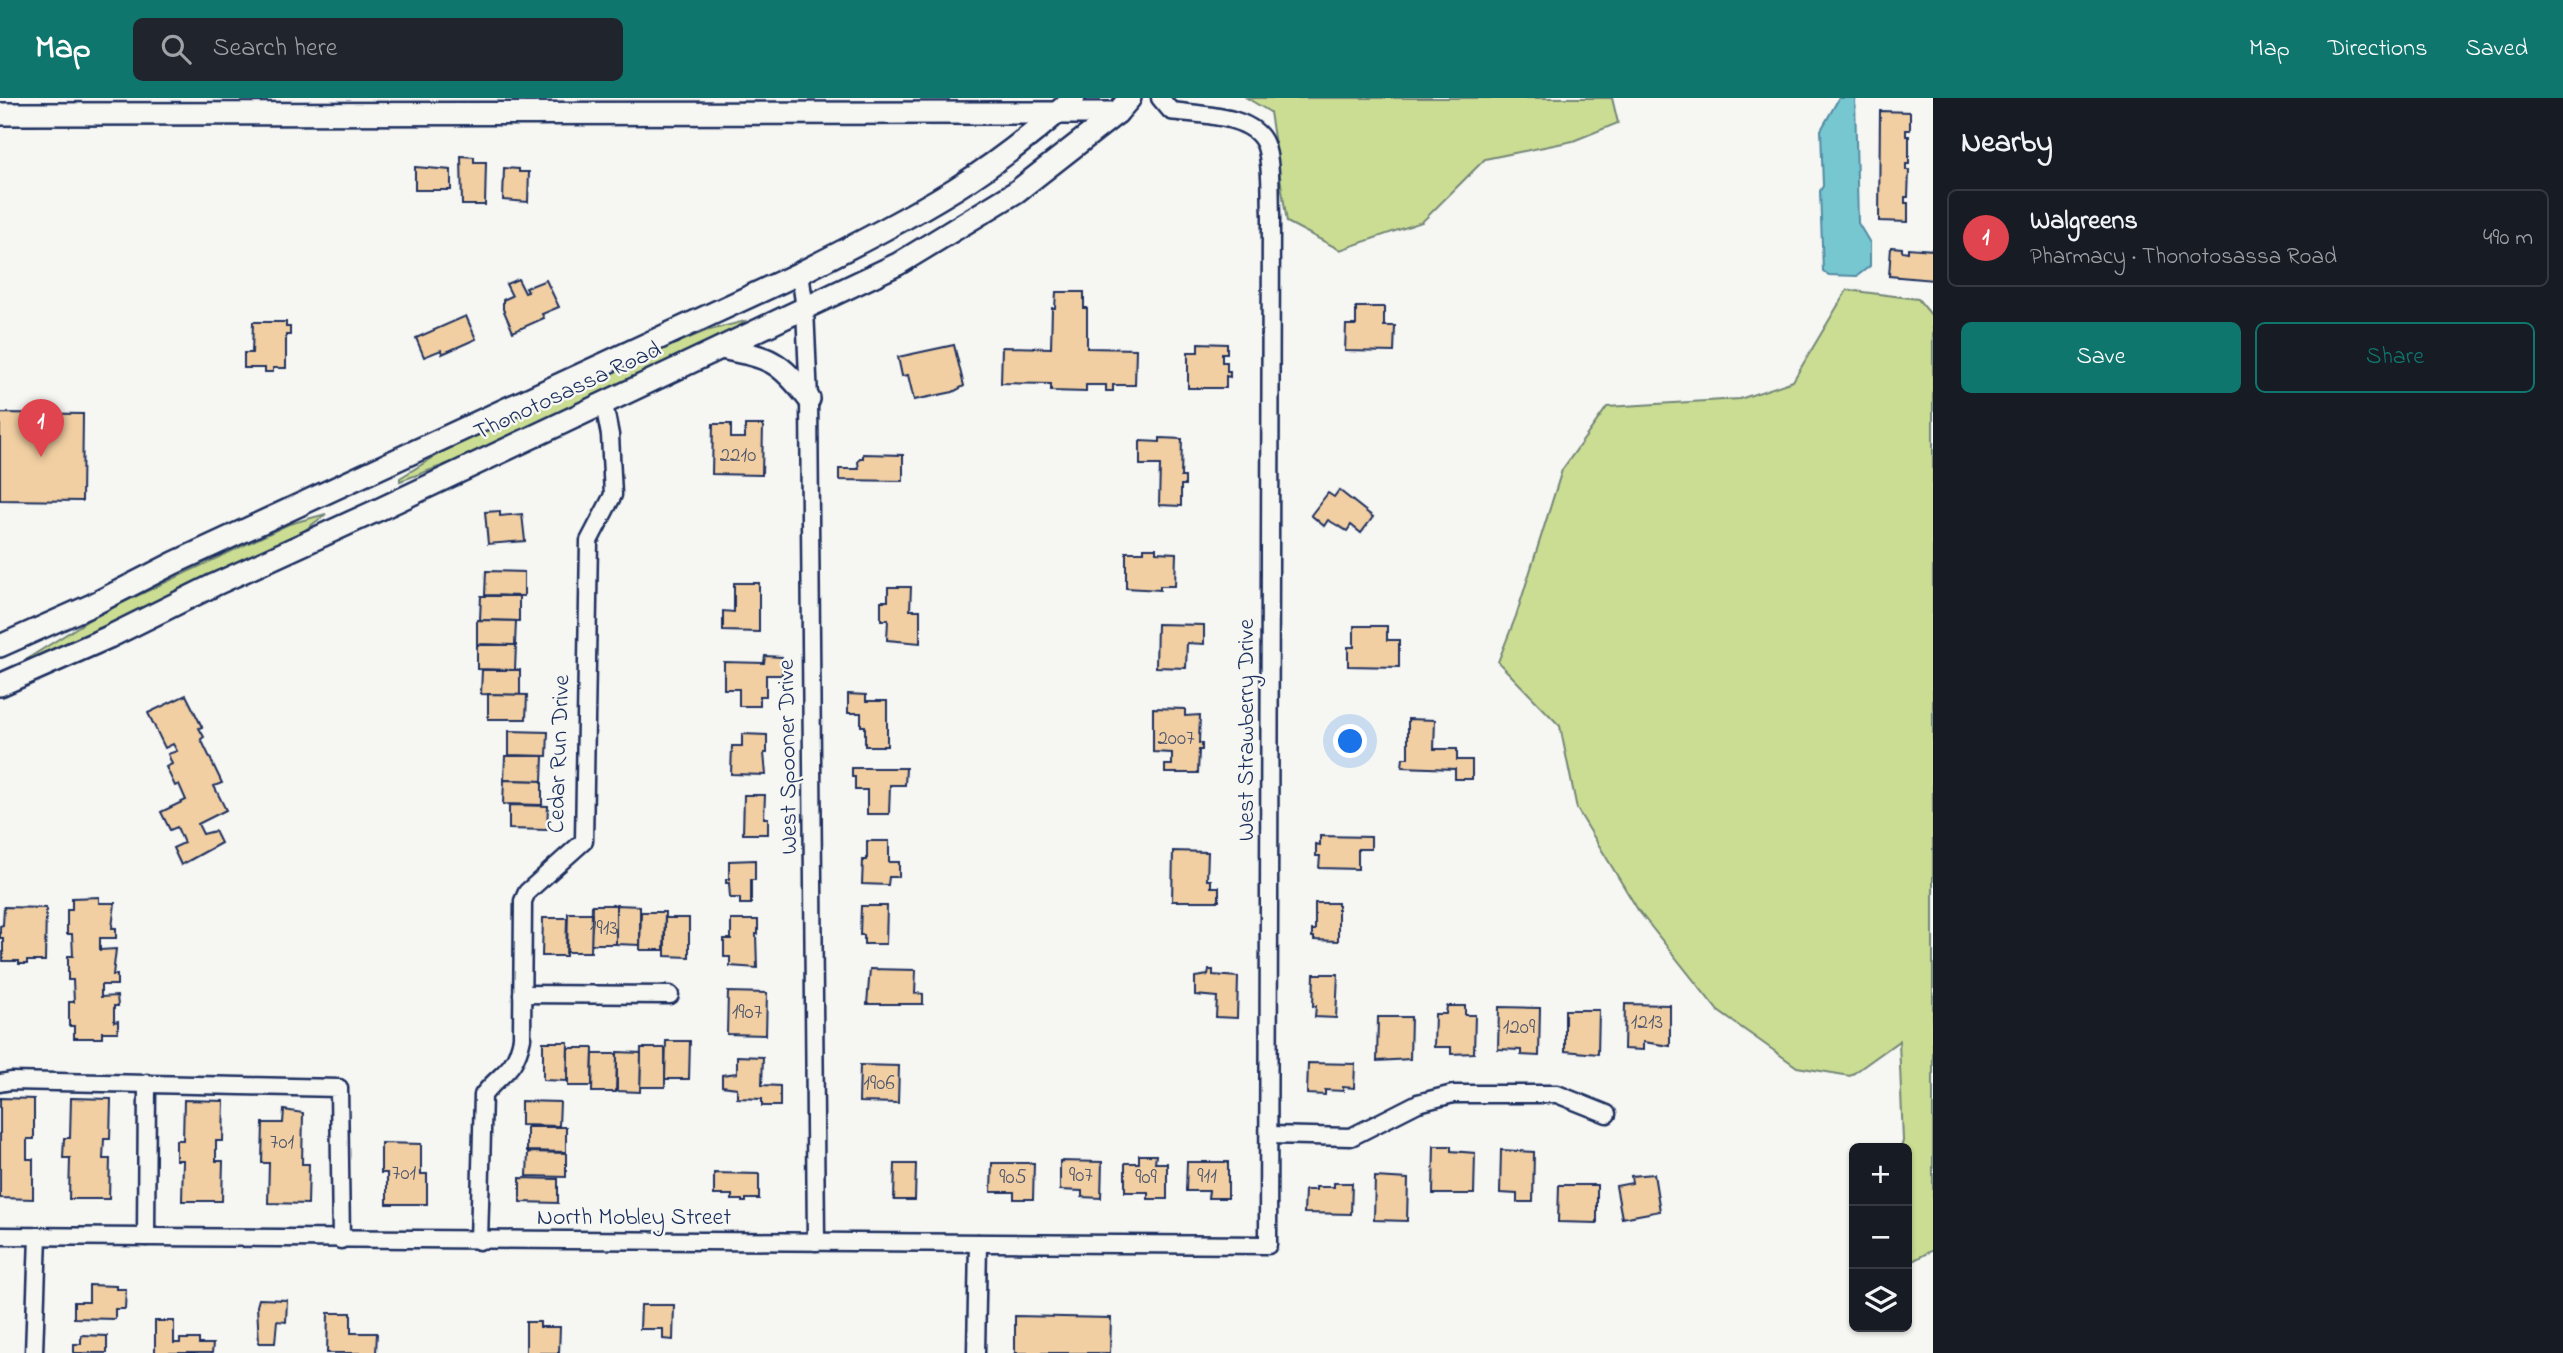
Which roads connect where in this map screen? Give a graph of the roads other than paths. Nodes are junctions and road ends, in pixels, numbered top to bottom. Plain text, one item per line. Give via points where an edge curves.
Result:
1 (1074, 98) edge
2 (1160, 98) edge
3 (1123, 105) edge
4 (0, 114) edge
5 (1056, 114) junction
6 (800, 272) junction
7 (805, 309) junction
8 (722, 348) junction
9 (809, 399) junction
10 (604, 404) junction
11 (0, 646) edge
12 (0, 685) edge
13 (522, 994) junction
14 (670, 995) dead end
15 (0, 1083) edge
16 (147, 1083) junction
17 (1607, 1114) dead end
18 (1269, 1135) junction
19 (0, 1236) edge
20 (38, 1236) junction
21 (146, 1237) junction
22 (341, 1240) junction
23 (479, 1241) junction
24 (816, 1242) junction
25 (978, 1242) junction
26 (1268, 1245) joint
27 (34, 1353) edge
28 (976, 1353) edge

1 - 5 main road, Thonotosassa Road
2 - 18 street, West Strawberry Drive via 1171,111 1246,124 1265,144 1271,215
3 - 5 main road
3 - 7 main road, Thonotosassa Road via 1016,192 898,264
4 - 5 main road
5 - 6 main road, Thonotosassa Road via 958,188
6 - 7 street, West Spooner Drive
6 - 11 main road, Thonotosassa Road
7 - 8 main road, Thonotosassa Road
7 - 9 street, West Spooner Drive
8 - 9 main road via 773,362 788,372
8 - 10 main road, Thonotosassa Road
9 - 24 street, West Spooner Drive
10 - 12 main road, Thonotosassa Road
10 - 13 street, Cedar Run Drive via 613,495 589,541 584,841 527,892 522,909
13 - 14 street
13 - 23 street, Cedar Run Drive via 519,1055 483,1095
15 - 16 street
16 - 21 street
16 - 22 street via 338,1088
17 - 18 street via 1557,1094 1453,1094 1418,1104 1350,1137
18 - 26 street, West Strawberry Drive
19 - 20 street, North Mobley Street
20 - 21 street, North Mobley Street
20 - 27 street
21 - 22 street, North Mobley Street
22 - 23 street, North Mobley Street
23 - 24 street, North Mobley Street
24 - 25 street, North Mobley Street
25 - 26 street, North Mobley Street
25 - 28 street

